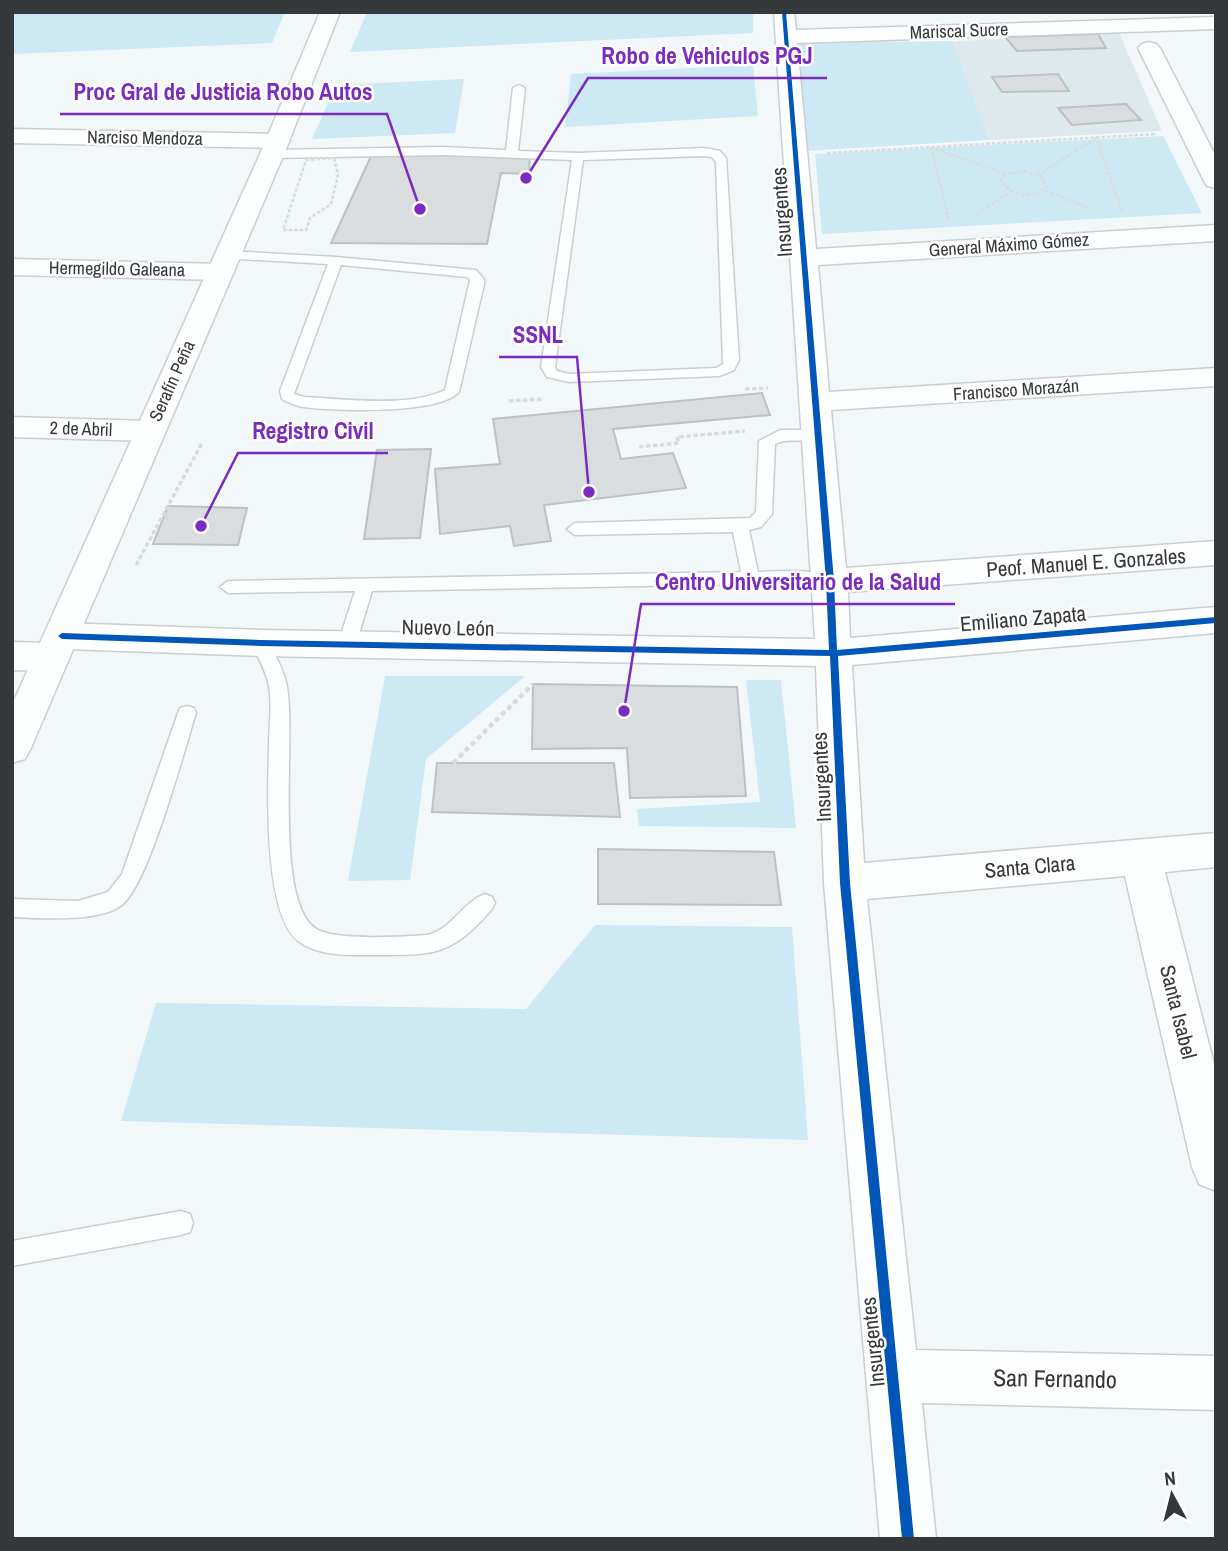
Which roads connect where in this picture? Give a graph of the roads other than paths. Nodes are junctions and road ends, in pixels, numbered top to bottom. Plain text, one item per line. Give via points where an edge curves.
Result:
1 (330, 12) edge
2 (1216, 23) edge
3 (785, 25) edge
4 (1149, 48) dead end
5 (519, 88) dead end
6 (12, 136) edge
7 (275, 148) junction
8 (512, 152) junction
9 (578, 157) junction
10 (1216, 181) edge
11 (1216, 233) edge
12 (803, 258) junction
13 (336, 261) junction
14 (224, 263) junction
15 (12, 267) edge
16 (1216, 377) edge
17 (817, 402) junction
18 (12, 427) edge
19 (149, 431) junction
20 (819, 435) junction
21 (740, 526) junction
22 (575, 530) dead end
23 (1216, 553) edge
24 (751, 578) junction
25 (830, 582) junction
26 (365, 585) junction
27 (228, 587) dead end
28 (1216, 620) edge
29 (260, 643) junction
30 (346, 644) junction
31 (57, 647) junction
32 (833, 653) junction
33 (12, 656) edge
34 (187, 713) dead end
35 (12, 748) edge
36 (1216, 850) edge
37 (1141, 857) junction
38 (845, 883) junction
39 (485, 903) dead end
40 (12, 908) edge
41 (1216, 1167) edge
42 (181, 1223) dead end
43 (12, 1254) edge
44 (894, 1376) junction
45 (1216, 1383) edge
46 (908, 1539) edge

1 - 7 street, Serafín Peña
2 - 3 street, Mariscal Sucre
3 - 12 street, Insurgentes
4 - 10 street
5 - 8 lane
6 - 7 street, Narciso Mendoza
7 - 8 lane
7 - 14 street, Serafín Peña
8 - 9 lane
9 - 9 lane via 704,152 716,154 722,161 729,367 719,372 638,376 569,378 552,374 548,367
11 - 12 street, General Máximo Gómez
12 - 17 street, Insurgentes
13 - 13 lane via 474,275 477,284 452,392 444,399 302,402 287,396
13 - 14 lane
14 - 15 street, Hermegildo Galeana
14 - 19 street, Serafín Peña
16 - 17 street, Francisco Morazán
17 - 20 street, Insurgentes
18 - 19 street, 2 de Abril
19 - 31 street, Serafín Peña
20 - 21 lane via 791,434 767,441 764,514 755,523
20 - 25 street, Insurgentes
21 - 22 lane
21 - 24 lane
23 - 25 street, Peof. Manuel E. Gonzales
24 - 25 lane
24 - 26 lane
25 - 32 street, Insurgentes
26 - 27 lane
26 - 30 lane
28 - 32 street, Emiliano Zapata
29 - 30 street, Nuevo León
29 - 31 street, Nuevo León
29 - 39 lane via 277,681 283,885 295,923 305,933 337,944 415,946 451,938
30 - 32 street, Nuevo León
31 - 33 street, Nuevo León
31 - 35 street, Serafín Peña
32 - 38 street, Insurgentes
34 - 40 lane via 131,879 115,899 78,910
36 - 37 street, Santa Clara
37 - 38 street, Santa Clara
37 - 41 street, Santa Isabel
38 - 44 street, Insurgentes
42 - 43 lane
44 - 45 street, San Fernando
44 - 46 street, Insurgentes

